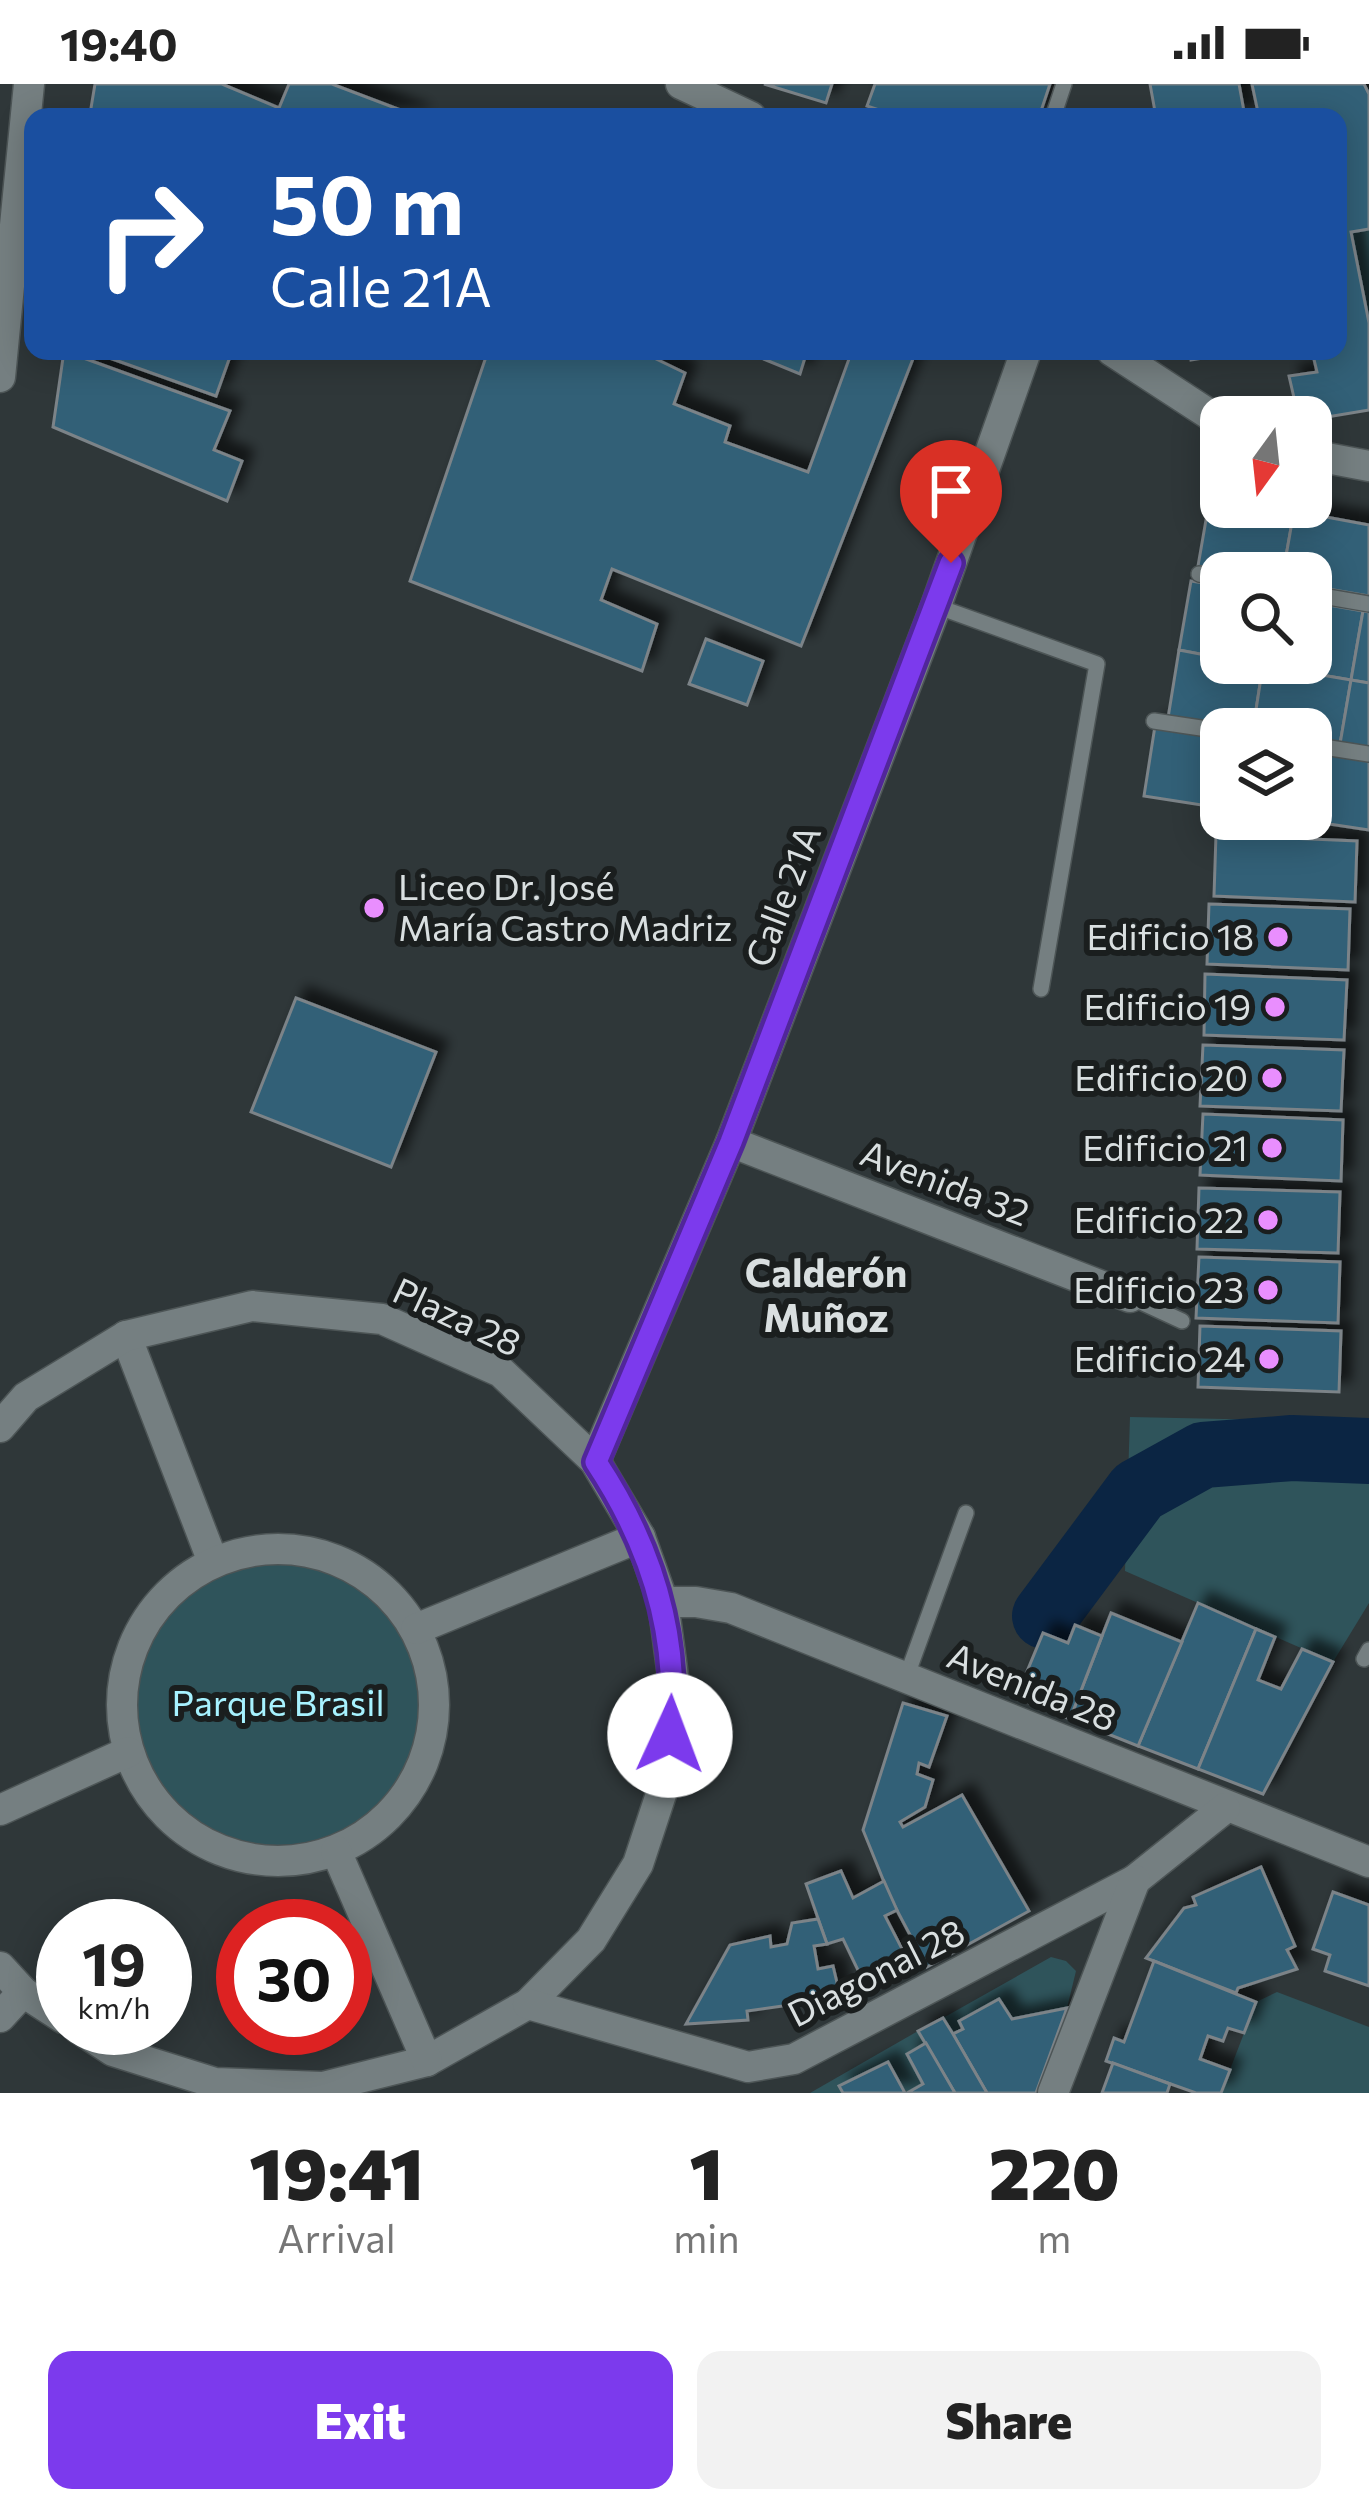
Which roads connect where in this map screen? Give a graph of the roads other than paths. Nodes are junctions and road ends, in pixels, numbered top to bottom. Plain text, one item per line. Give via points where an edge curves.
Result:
1 (681, 84) edge
2 (732, 108) edge
3 (24, 135) edge
4 (1023, 360) edge
5 (1126, 360) edge
6 (0, 377) edge
7 (1200, 408) edge
8 (1332, 459) edge
9 (1369, 466) edge
10 (1332, 598) edge
11 (1369, 604) edge
12 (936, 606) junction
13 (1154, 721) dead end
14 (1200, 728) edge
15 (1332, 748) edge
16 (1369, 754) edge
17 (1041, 988) dead end
18 (731, 1142) junction
19 (1130, 1298) joint
20 (1182, 1321) dead end
21 (126, 1336) junction
22 (0, 1427) edge
23 (596, 1462) junction
24 (966, 1513) dead end
25 (640, 1537) junction
26 (213, 1562) junction
27 (663, 1603) junction
28 (416, 1628) junction
29 (906, 1678) junction
30 (128, 1753) junction
31 (1225, 1808) junction
32 (0, 1810) edge
33 (336, 1851) junction
34 (1369, 1862) edge
35 (1135, 1880) junction
36 (0, 1967) edge
37 (23, 1992) junction
38 (36, 2000) edge
39 (528, 2003) junction
40 (0, 2017) edge
41 (128, 2055) edge
42 (427, 2061) junction
43 (756, 2080) edge
44 (1053, 2093) edge

1 - 2 street
3 - 6 street
4 - 12 street, Calle 21A
5 - 7 street
8 - 9 street
10 - 11 lane
12 - 17 lane via 1097,664
12 - 18 street, Calle 21A
13 - 14 lane
15 - 16 lane
18 - 19 street, Avenida 32
18 - 23 street, Calle 21A
19 - 20 lane
21 - 22 street, Plaza 28 via 26,1397
21 - 23 street, Plaza 28 via 252,1306 382,1318 501,1372
21 - 26 street
23 - 25 street, Plaza 28
24 - 29 lane
25 - 27 street, Plaza 28
25 - 28 street
26 - 28 street via 257,1550 304,1551 349,1565 387,1592
26 - 30 street via 175,1587 145,1621 126,1662 121,1708
27 - 29 street, Avenida 28 via 730,1608
27 - 39 street, Plaza 28 via 675,1691 666,1780 638,1864 591,1940
28 - 33 street via 434,1679 433,1732 422,1766 382,1823
29 - 31 street, Avenida 28
30 - 32 street
30 - 33 street via 152,1798 188,1833 219,1848 286,1861
31 - 34 street, Avenida 28
31 - 35 street, Diagonal 28
33 - 42 street
35 - 43 street, Diagonal 28
35 - 44 street
36 - 37 street
37 - 38 street
37 - 40 street
39 - 42 street, Plaza 28
39 - 43 street, Diagonal 28
41 - 42 street, Plaza 28 via 215,2083 323,2087

